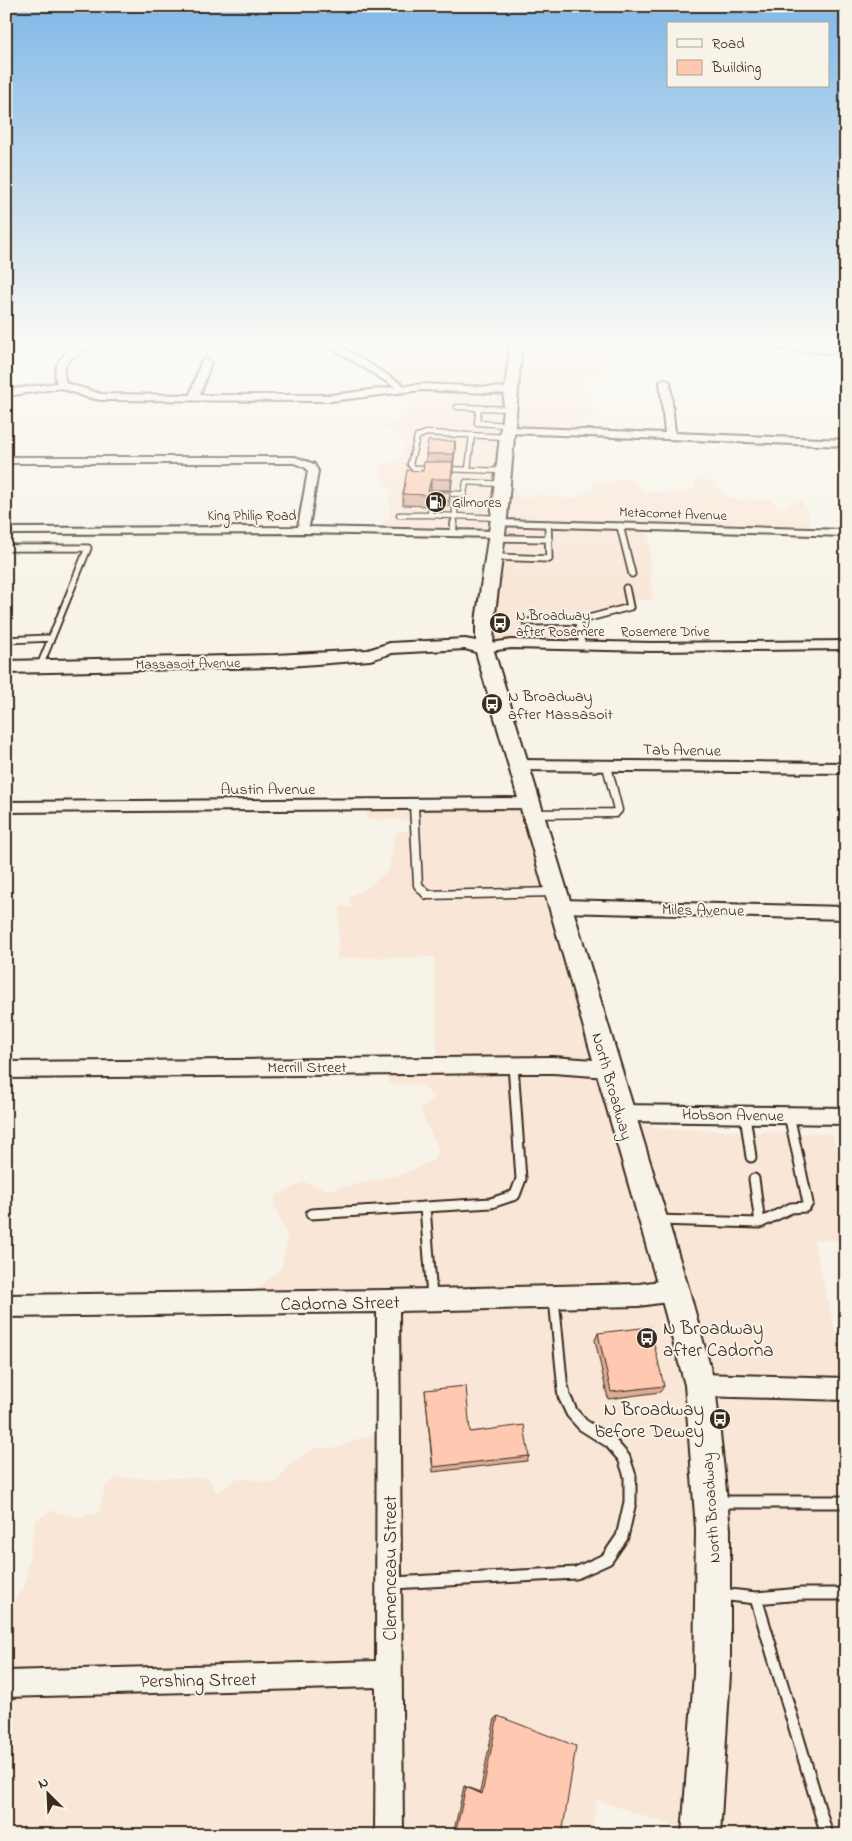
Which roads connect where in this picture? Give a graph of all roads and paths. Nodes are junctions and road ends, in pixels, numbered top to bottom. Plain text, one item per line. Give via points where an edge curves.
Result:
1 (485, 430) edge
2 (508, 430) edge
3 (616, 430) edge
4 (669, 430) edge
5 (472, 436) junction
6 (670, 436) junction
7 (846, 443) edge
8 (6, 460) edge
9 (468, 469) junction
10 (503, 477) junction
11 (464, 494) junction
12 (470, 497) dead end
13 (444, 507) edge
14 (455, 508) dead end
15 (469, 508) dead end
16 (399, 515) dead end
17 (430, 516) junction
18 (443, 516) junction
19 (455, 516) junction
20 (468, 516) junction
21 (548, 524) junction
22 (620, 526) junction
23 (303, 530) junction
24 (6, 531) edge
25 (846, 533) edge
26 (453, 534) junction
27 (497, 534) junction
28 (549, 540) junction
29 (6, 548) edge
30 (632, 574) dead end
31 (626, 588) dead end
32 (526, 622) dead end
33 (578, 622) junction
34 (50, 638) junction
35 (6, 640) edge
36 (582, 645) junction
37 (846, 645) edge
38 (484, 648) junction
39 (40, 666) junction
40 (6, 667) edge
41 (519, 765) junction
42 (608, 766) junction
43 (846, 768) edge
44 (414, 805) junction
45 (6, 808) edge
46 (532, 809) junction
47 (558, 899) junction
48 (846, 913) edge
49 (513, 1065) junction
50 (608, 1069) junction
51 (6, 1070) edge
52 (621, 1113) junction
53 (745, 1114) junction
54 (788, 1115) junction
55 (846, 1116) edge
56 (751, 1157) dead end
57 (754, 1179) dead end
58 (425, 1207) junction
59 (311, 1214) dead end
60 (653, 1220) junction
61 (760, 1223) junction
62 (674, 1290) junction
63 (554, 1297) junction
64 (432, 1300) junction
65 (388, 1301) junction
66 (6, 1306) edge
67 (700, 1385) junction
68 (846, 1389) edge
69 (712, 1502) junction
70 (846, 1502) edge
71 (390, 1583) junction
72 (714, 1593) junction
73 (846, 1594) edge
74 (756, 1598) junction
75 (390, 1674) junction
76 (6, 1684) edge
77 (390, 1835) edge
78 (701, 1835) edge
79 (827, 1835) edge

1 - 5 lane
2 - 10 main road, North Broadway
3 - 6 street
4 - 6 street
5 - 9 lane
5 - 9 lane via 426,433 417,437 410,464 413,468
6 - 7 street
8 - 23 street via 294,460 310,466 313,471
9 - 10 lane
10 - 11 lane via 466,482
10 - 27 main road, North Broadway
11 - 12 lane via 470,494
11 - 17 lane via 433,493
13 - 18 lane
14 - 19 lane
15 - 20 lane
16 - 17 lane
17 - 18 lane
18 - 19 lane
19 - 20 lane
19 - 26 lane
20 - 27 lane
21 - 22 street, Metacomet Avenue
21 - 27 street, Metacomet Avenue
21 - 28 lane
22 - 25 street, Metacomet Avenue
22 - 30 lane
23 - 24 street, King Philip Road
23 - 26 street, King Philip Road
26 - 27 street, King Philip Road
27 - 28 lane
27 - 28 lane via 549,558
27 - 38 main road, North Broadway via 484,621
29 - 34 lane via 88,548
31 - 33 lane via 630,607
32 - 33 lane
33 - 36 lane
34 - 35 lane
34 - 39 lane
36 - 37 street, Rosemere Drive
36 - 38 street, Rosemere Drive via 511,644
38 - 39 main road, Massasoit Avenue via 473,656 460,659 389,662 370,655 275,661
38 - 41 main road, North Broadway
39 - 40 main road, Massasoit Avenue
41 - 42 street, Tab Avenue
41 - 46 main road, North Broadway
42 - 43 street, Tab Avenue
42 - 46 lane via 618,810 615,813
44 - 45 street, Austin Avenue
44 - 46 street, Austin Avenue
44 - 47 lane via 418,885 428,895
46 - 47 main road, North Broadway
47 - 48 street, Miles Avenue
47 - 50 main road, North Broadway
49 - 50 street, Merrill Street
49 - 51 street, Merrill Street
49 - 58 lane via 521,1179 515,1195 491,1203
50 - 52 main road, North Broadway
52 - 53 street, Hobson Avenue
52 - 60 main road, North Broadway
53 - 54 street, Hobson Avenue
53 - 56 lane
54 - 55 street, Hobson Avenue
54 - 61 lane via 808,1204 791,1208
57 - 61 lane
58 - 59 lane
58 - 64 lane
60 - 61 lane
60 - 62 main road, North Broadway
62 - 63 street, Cadorna Street via 639,1295
62 - 67 main road, North Broadway
63 - 64 street, Cadorna Street
63 - 71 lane via 564,1396 572,1413 583,1425 610,1442 624,1458 630,1476 630,1502 622,1537 607,1559 576,1574
64 - 65 street, Cadorna Street
65 - 66 street, Cadorna Street
65 - 71 street, Clemenceau Street
67 - 68 street
67 - 69 main road, North Broadway
69 - 70 lane
69 - 72 main road, North Broadway
71 - 75 street, Clemenceau Street
72 - 74 lane
72 - 78 main road, North Broadway
73 - 74 lane
74 - 79 lane
75 - 76 street, Pershing Street
75 - 77 street, Clemenceau Street

